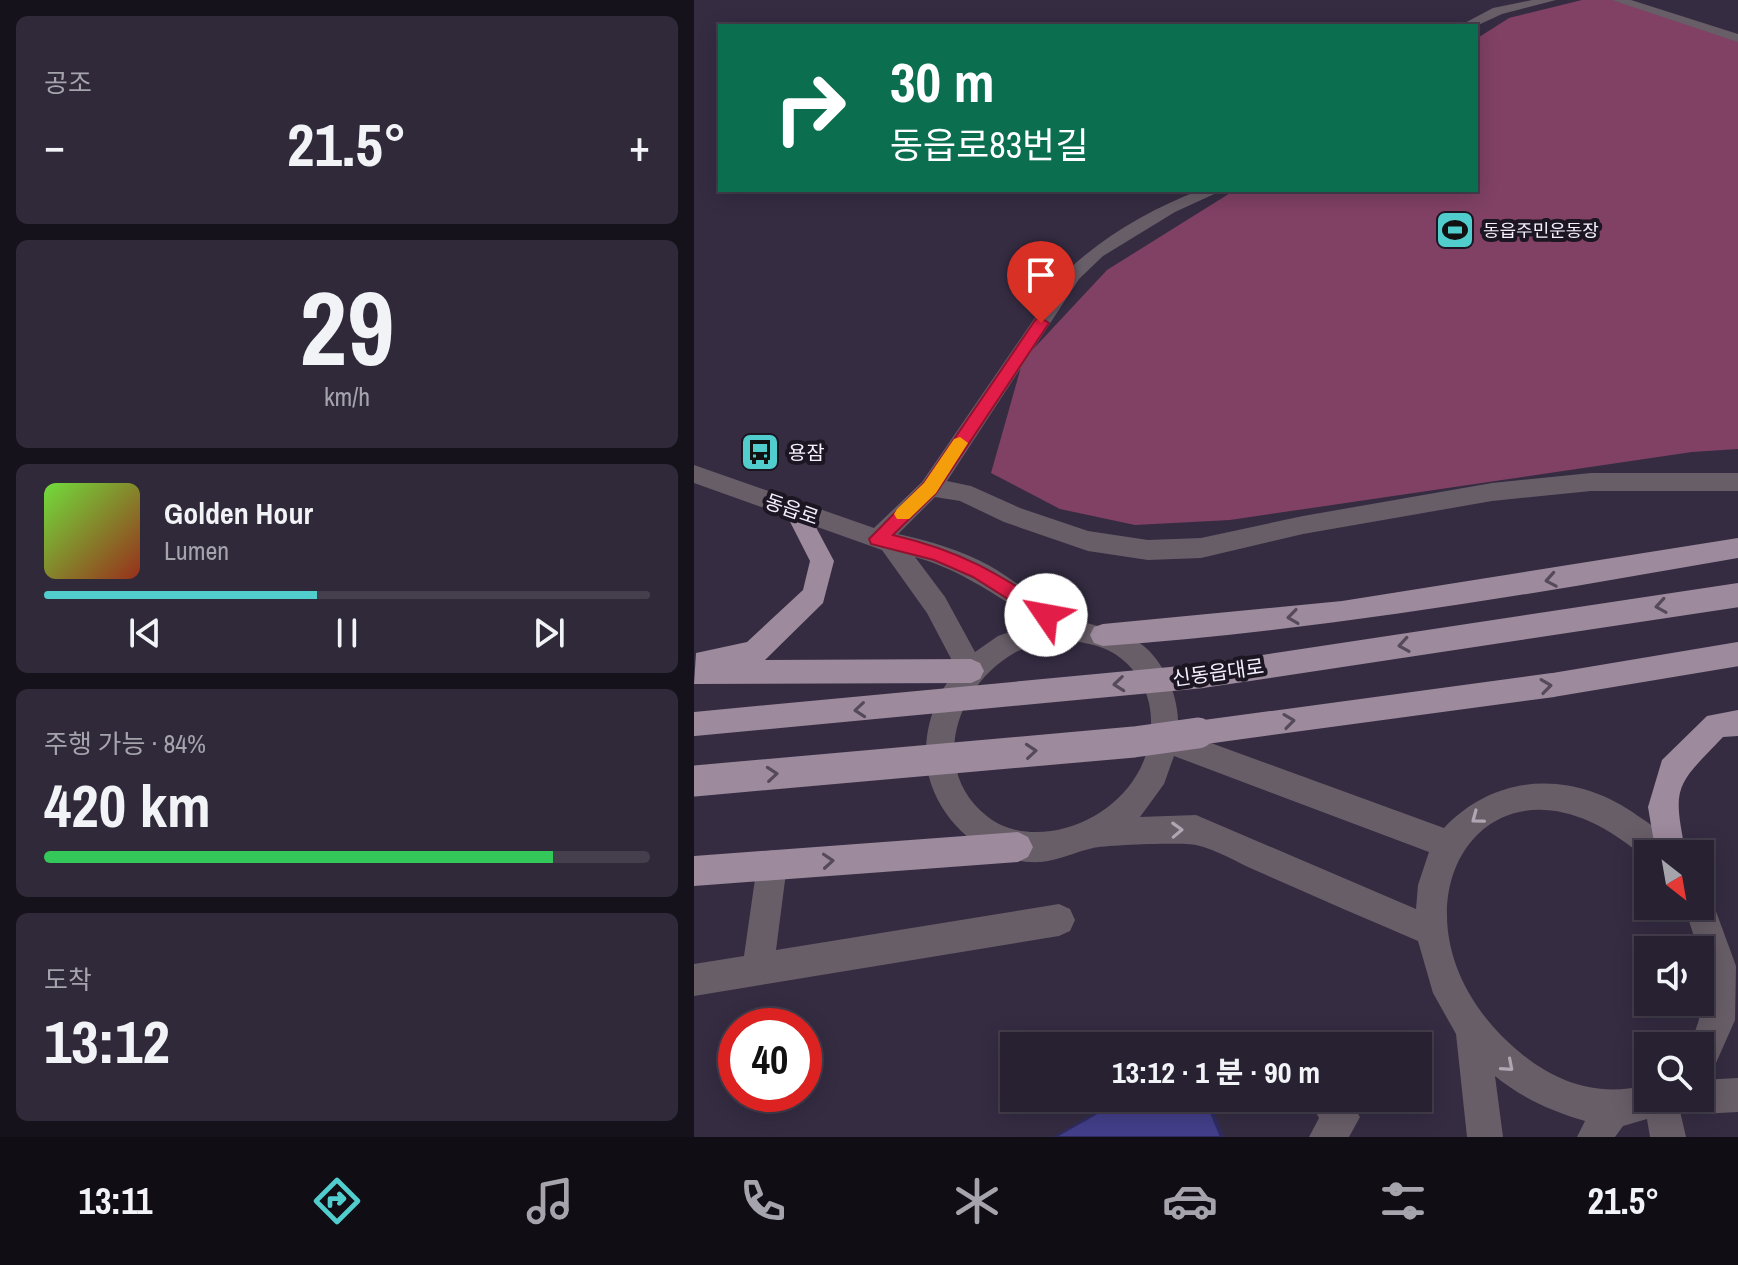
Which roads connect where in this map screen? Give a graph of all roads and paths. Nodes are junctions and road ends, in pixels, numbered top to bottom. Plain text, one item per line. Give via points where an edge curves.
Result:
1 (1550, 0) edge
2 (1618, 0) edge
3 (1470, 24) edge
4 (1738, 38) edge
5 (1210, 192) edge
6 (694, 474) edge
7 (1738, 482) edge
8 (930, 488) junction
9 (795, 510) junction
10 (884, 541) junction
11 (1738, 548) edge
12 (1738, 595) edge
13 (1069, 629) junction
14 (1103, 635) junction
15 (1738, 654) edge
16 (694, 663) edge
17 (971, 671) junction
18 (694, 672) edge
19 (1738, 723) edge
20 (694, 724) edge
21 (1166, 740) junction
22 (694, 781) edge
23 (1099, 833) junction
24 (1646, 840) edge
25 (1668, 840) edge
26 (1449, 845) junction
27 (1018, 847) junction
28 (772, 865) junction
29 (694, 871) edge
30 (1059, 920) dead end
31 (1705, 920) edge
32 (1431, 931) junction
33 (758, 969) junction
34 (1729, 973) edge
35 (694, 980) edge
36 (1472, 1032) junction
37 (1713, 1032) edge
38 (1738, 1095) edge
39 (1714, 1096) edge
40 (1634, 1110) edge
41 (1338, 1112) edge
42 (1663, 1112) edge
43 (1604, 1123) edge
44 (1327, 1137) edge
45 (1485, 1137) edge
46 (1668, 1137) edge

1 - 3 street via 1498,11
2 - 4 street
5 - 8 street via 1169,208 1097,252 1073,275
6 - 9 street, 동읍로
7 - 8 street via 1591,482 1492,492 1201,548 1148,550 1088,541 963,492
8 - 10 street
9 - 10 street, 동읍로
9 - 16 main road via 822,561 814,595 754,653
10 - 13 street, 동읍로 via 937,553 979,572
10 - 17 street via 936,605
11 -> 14 main road via 1463,595 1200,630
12 -> 20 main road, 신동읍대로, bridge via 1203,676
13 - 14 street
13 - 17 street via 1022,638
14 - 21 street via 1131,651 1152,674 1164,705
22 -> 15 main road, bridge via 1134,742 1553,685
17 - 18 main road
17 - 27 street via 950,701 939,737 940,773 964,816 982,832
19 - 25 main road via 1717,725 1672,770 1662,807
21 - 23 street via 1155,775 1132,808
21 - 26 street
23 - 27 street via 1059,846
23 -> 32 street via 1196,830
24 -> 26 street via 1591,805 1549,795 1509,799 1475,816
26 - 32 street via 1433,884
28 -> 27 main road
28 - 29 main road
28 - 33 street
30 - 33 street
31 - 34 street
32 - 36 street via 1445,982
33 - 35 street
34 - 37 street
36 -> 43 street via 1513,1072
36 - 45 street
38 - 39 street
40 - 43 street
41 - 44 street via 1342,1117
42 - 46 street

